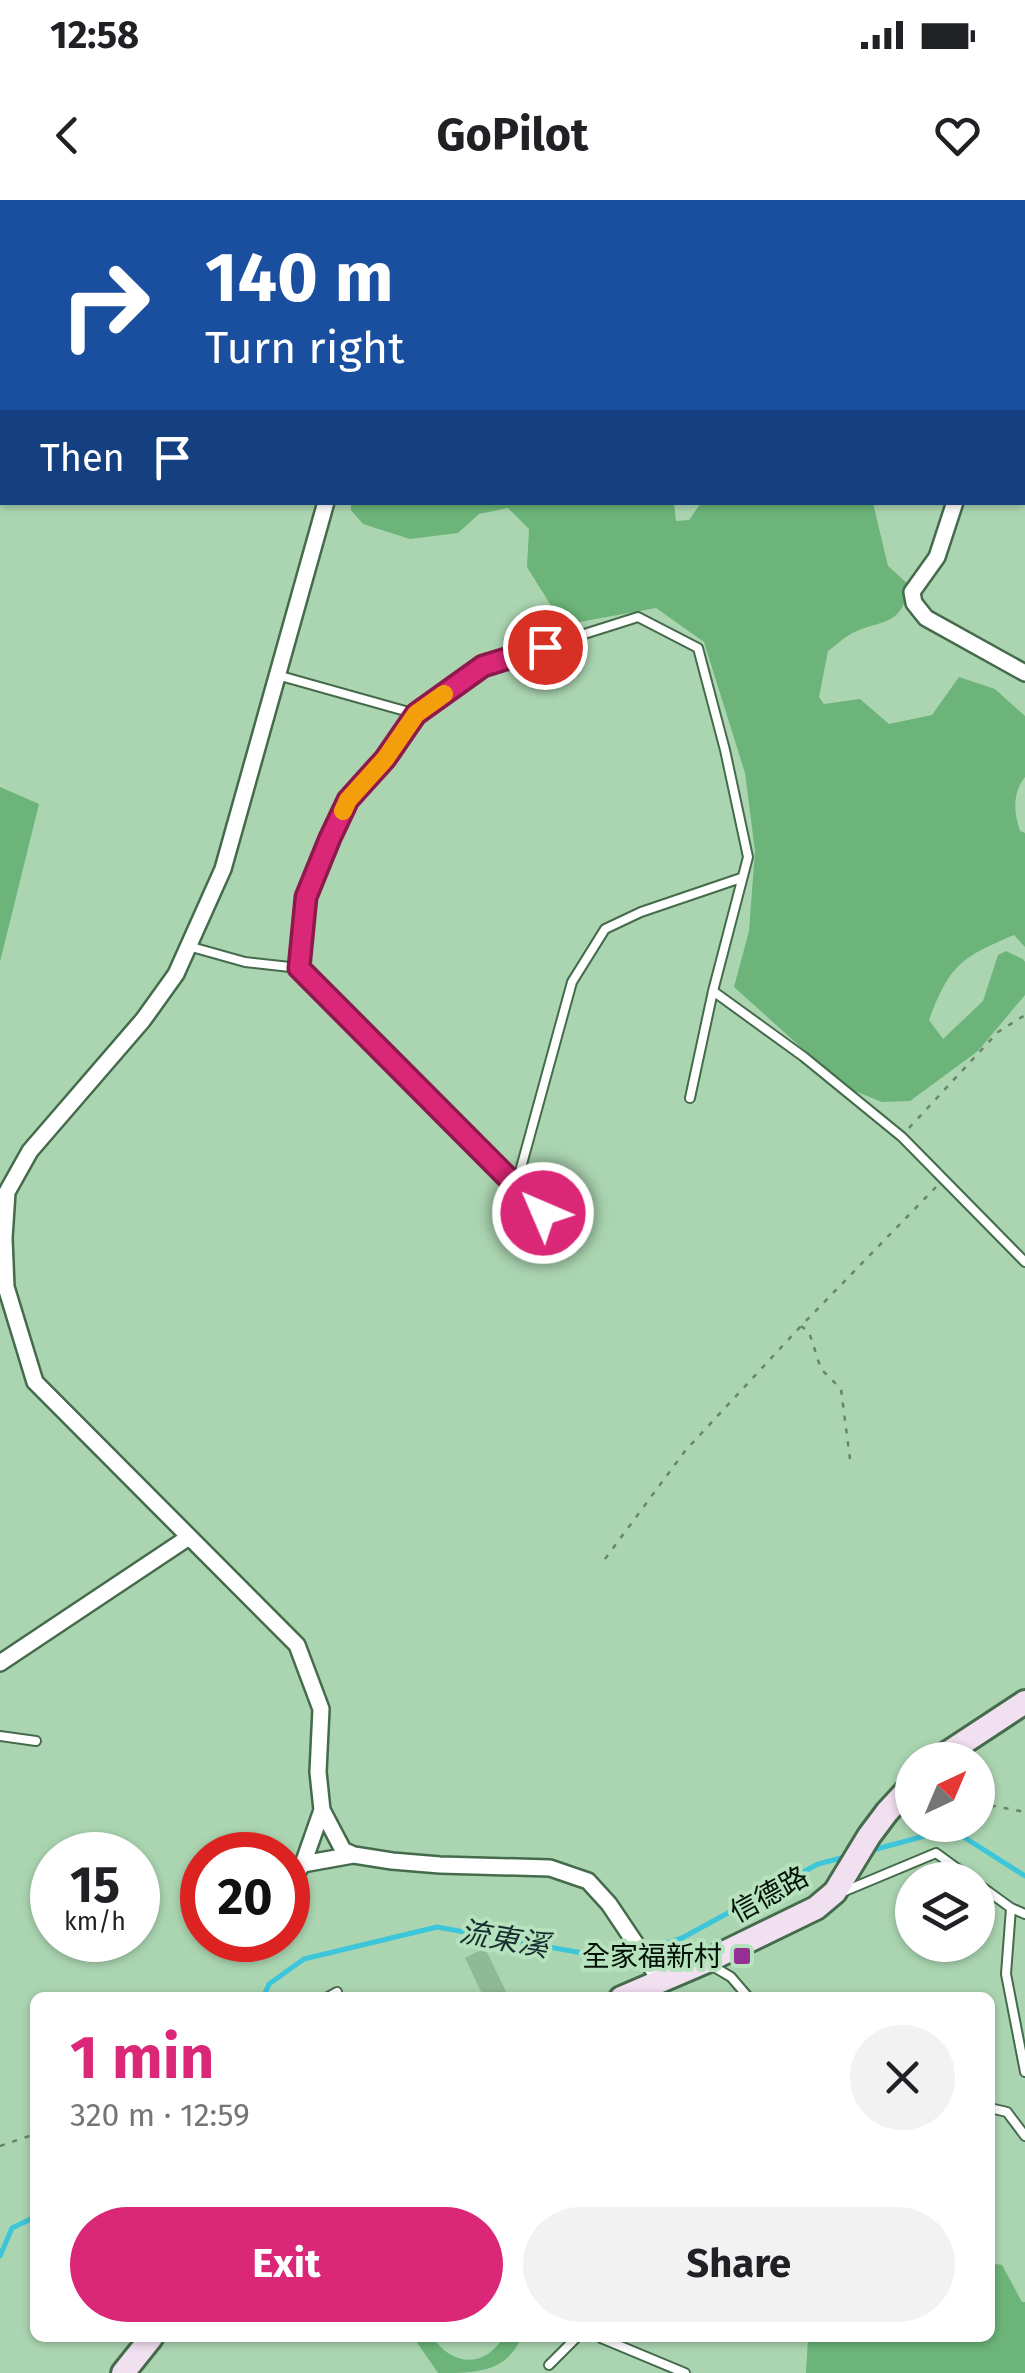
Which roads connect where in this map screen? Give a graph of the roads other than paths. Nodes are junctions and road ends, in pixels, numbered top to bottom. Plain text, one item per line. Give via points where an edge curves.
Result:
1 (324, 505) edge
2 (954, 505) edge
3 (1025, 674) edge
4 (277, 675) junction
5 (416, 714) junction
6 (741, 878) junction
7 (188, 946) junction
8 (299, 968) junction
9 (713, 991) junction
10 (690, 1098) dead end
11 (516, 1186) junction
12 (543, 1213) dead end
13 (1025, 1262) edge
14 (7, 1321) edge
15 (189, 1537) junction
16 (0, 1663) edge
17 (1025, 1702) edge
18 (0, 1736) edge
19 (36, 1740) dead end
20 (964, 1742) edge
21 (895, 1804) edge
22 (322, 1810) junction
23 (310, 1844) edge
24 (354, 1855) junction
25 (914, 1862) edge
26 (948, 1862) edge
27 (310, 1863) edge
28 (895, 1869) edge
29 (831, 1895) junction
30 (995, 1896) edge
31 (1011, 1908) junction
32 (1025, 1914) edge
33 (705, 1962) junction
34 (656, 1974) junction
35 (630, 1992) edge
36 (744, 1992) edge
37 (1025, 2072) edge
38 (995, 2107) edge
39 (1025, 2136) edge
40 (148, 2342) edge
41 (572, 2342) edge
42 (611, 2342) edge
43 (666, 2364) junction
44 (549, 2365) dead end
45 (123, 2373) edge
46 (658, 2373) edge
47 (685, 2373) edge

1 - 4 street
2 - 3 street via 936,556 912,592 914,603 926,618
4 - 5 lane
4 - 7 street via 224,870
5 - 6 lane via 483,666 638,617 698,648 748,857
5 - 8 lane via 348,800 330,838 306,897
6 - 9 lane
6 - 11 lane via 605,929 572,982
7 - 8 lane
7 - 14 street via 143,1020 30,1150 7,1192
8 - 11 lane
9 - 10 lane
9 - 13 lane via 902,1137
11 - 12 lane
14 - 15 street via 35,1382
15 - 16 street
15 - 22 street via 297,1645 321,1709
17 - 20 street
18 - 19 lane
21 - 29 street
22 - 23 street
22 - 24 street via 343,1850
24 - 27 street
24 - 34 street via 550,1868 588,1881
25 - 26 lane via 936,1853
28 - 29 lane
29 - 33 street, 信德路
30 - 31 lane
31 - 32 lane
31 - 37 lane via 1006,1974
33 - 34 street, 信德路
33 - 36 lane
34 - 35 street, 信德路
38 - 39 lane via 1008,2112
40 - 45 street
41 - 44 lane
42 - 43 lane
43 - 46 lane
43 - 47 lane

